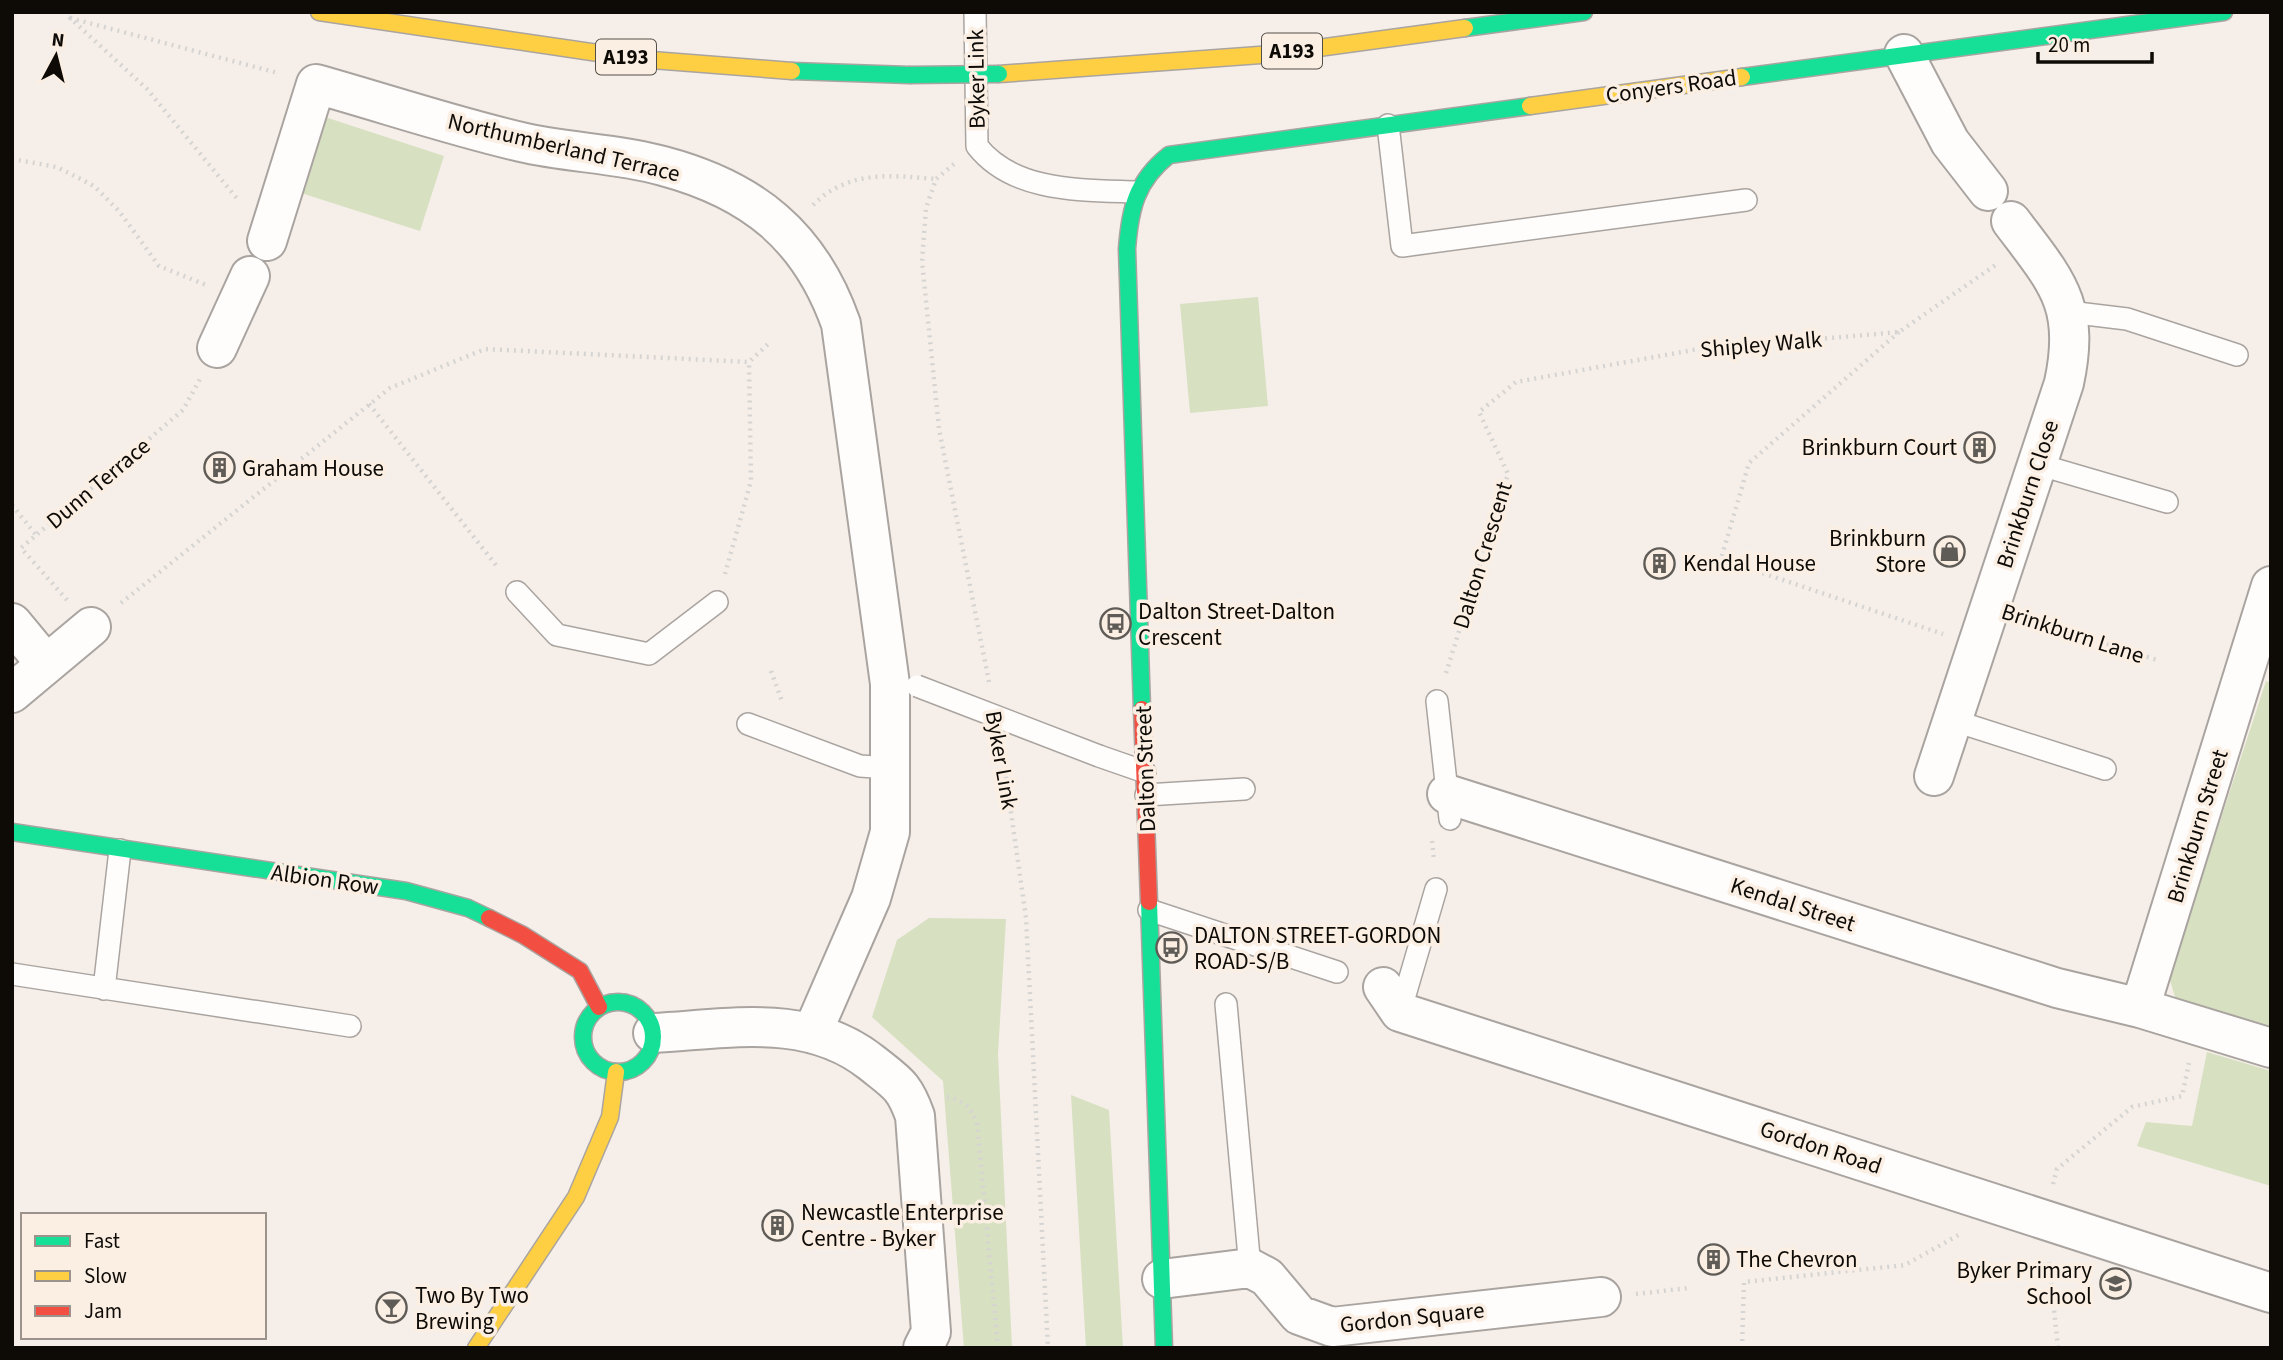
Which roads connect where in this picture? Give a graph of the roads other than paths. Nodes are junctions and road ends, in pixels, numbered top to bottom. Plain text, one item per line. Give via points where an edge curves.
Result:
1 (319, 12) edge
2 (975, 12) edge
3 (1584, 12) edge
4 (2224, 12) edge
5 (342, 14) edge
6 (1904, 54) junction
7 (1388, 125) junction
8 (1988, 191) dead end
9 (1135, 192) junction
10 (1746, 200) dead end
11 (2019, 232) road end
12 (270, 233) road end
13 (244, 287) road end
14 (2068, 312) junction
15 (217, 348) road end
16 (2237, 355) dead end
17 (2037, 464) junction
18 (2167, 502) dead end
19 (2271, 586) edge
20 (517, 592) road end
21 (717, 602) road end
22 (12, 623) edge
23 (91, 627) road end
24 (46, 664) junction
25 (903, 685) junction
26 (12, 693) edge
27 (1437, 701) road end
28 (1952, 720) junction
29 (748, 724) dead end
30 (890, 768) junction
31 (2105, 769) dead end
32 (1145, 772) junction
33 (1934, 776) dead end
34 (1244, 789) dead end
35 (1146, 794) junction
36 (1448, 807) joint
37 (12, 832) edge
38 (120, 850) junction
39 (1436, 889) dead end
40 (1149, 910) junction
41 (1337, 972) dead end
42 (12, 974) edge
43 (104, 989) junction
44 (1391, 1000) joint
45 (1226, 1004) dead end
46 (599, 1007) junction
47 (2140, 1008) junction
48 (350, 1027) dead end
49 (813, 1031) junction
50 (653, 1033) junction
51 (2271, 1048) edge
52 (616, 1072) junction
53 (1250, 1268) junction
54 (1162, 1279) junction
55 (2271, 1293) edge
56 (1601, 1297) road end
57 (476, 1348) edge
58 (923, 1348) edge
59 (1164, 1348) edge

1 - 5 street, A193
2 - 9 lane, Byker Link via 976,146 1000,170 1023,181
3 - 5 street, A193, bridge via 1274,54 999,74 909,75 771,70 639,58
4 - 6 street, Conyers Road
6 - 7 street, Conyers Road
6 - 8 street via 1950,142
7 - 9 street, Conyers Road via 1169,155 1147,170
7 - 10 lane via 1402,246
9 - 32 street, Dalton Street via 1126,249
11 - 14 street, Brinkburn Close via 2055,281
12 - 25 street, Northumberland Terrace via 316,84 522,142 662,165 730,192 788,231 819,274 841,324
13 - 15 street
14 - 16 lane via 2127,320
14 - 17 street, Brinkburn Close via 2071,348 2064,383
17 - 18 lane
17 - 28 street, Brinkburn Close
19 - 47 street, Brinkburn Street
20 - 21 lane via 557,635 649,653
22 - 24 street
23 - 24 street
24 - 26 street
25 - 30 street, Northumberland Terrace
25 - 32 lane, bridge
27 - 36 lane
28 - 31 lane
28 - 33 street, Brinkburn Close
29 - 30 lane via 860,766
30 - 49 street, Northumberland Terrace via 890,832 883,862
32 - 35 street, Dalton Street
34 - 35 lane
35 - 40 street, Dalton Street
36 - 47 street, Kendal Street via 2057,988
37 - 38 street, Albion Row
38 - 43 lane
38 - 46 street, Albion Row via 406,891 468,908 580,971
39 - 44 lane
40 - 41 lane
40 - 54 street, Dalton Street
42 - 43 lane
43 - 48 lane
44 - 55 street, Gordon Road
45 - 53 lane
46 - 50 street via 610,1002 634,1005 643,1012
46 - 52 street via 585,1023 584,1045 595,1064
47 - 51 street
49 - 50 street via 775,1027
49 - 58 street via 841,1041 905,1090 915,1116 931,1332
50 - 52 street via 644,1061
52 - 57 street via 610,1117 576,1197
53 - 54 street
53 - 56 street, Gordon Square via 1267,1277 1298,1315 1332,1327
54 - 59 street, Dalton Street

